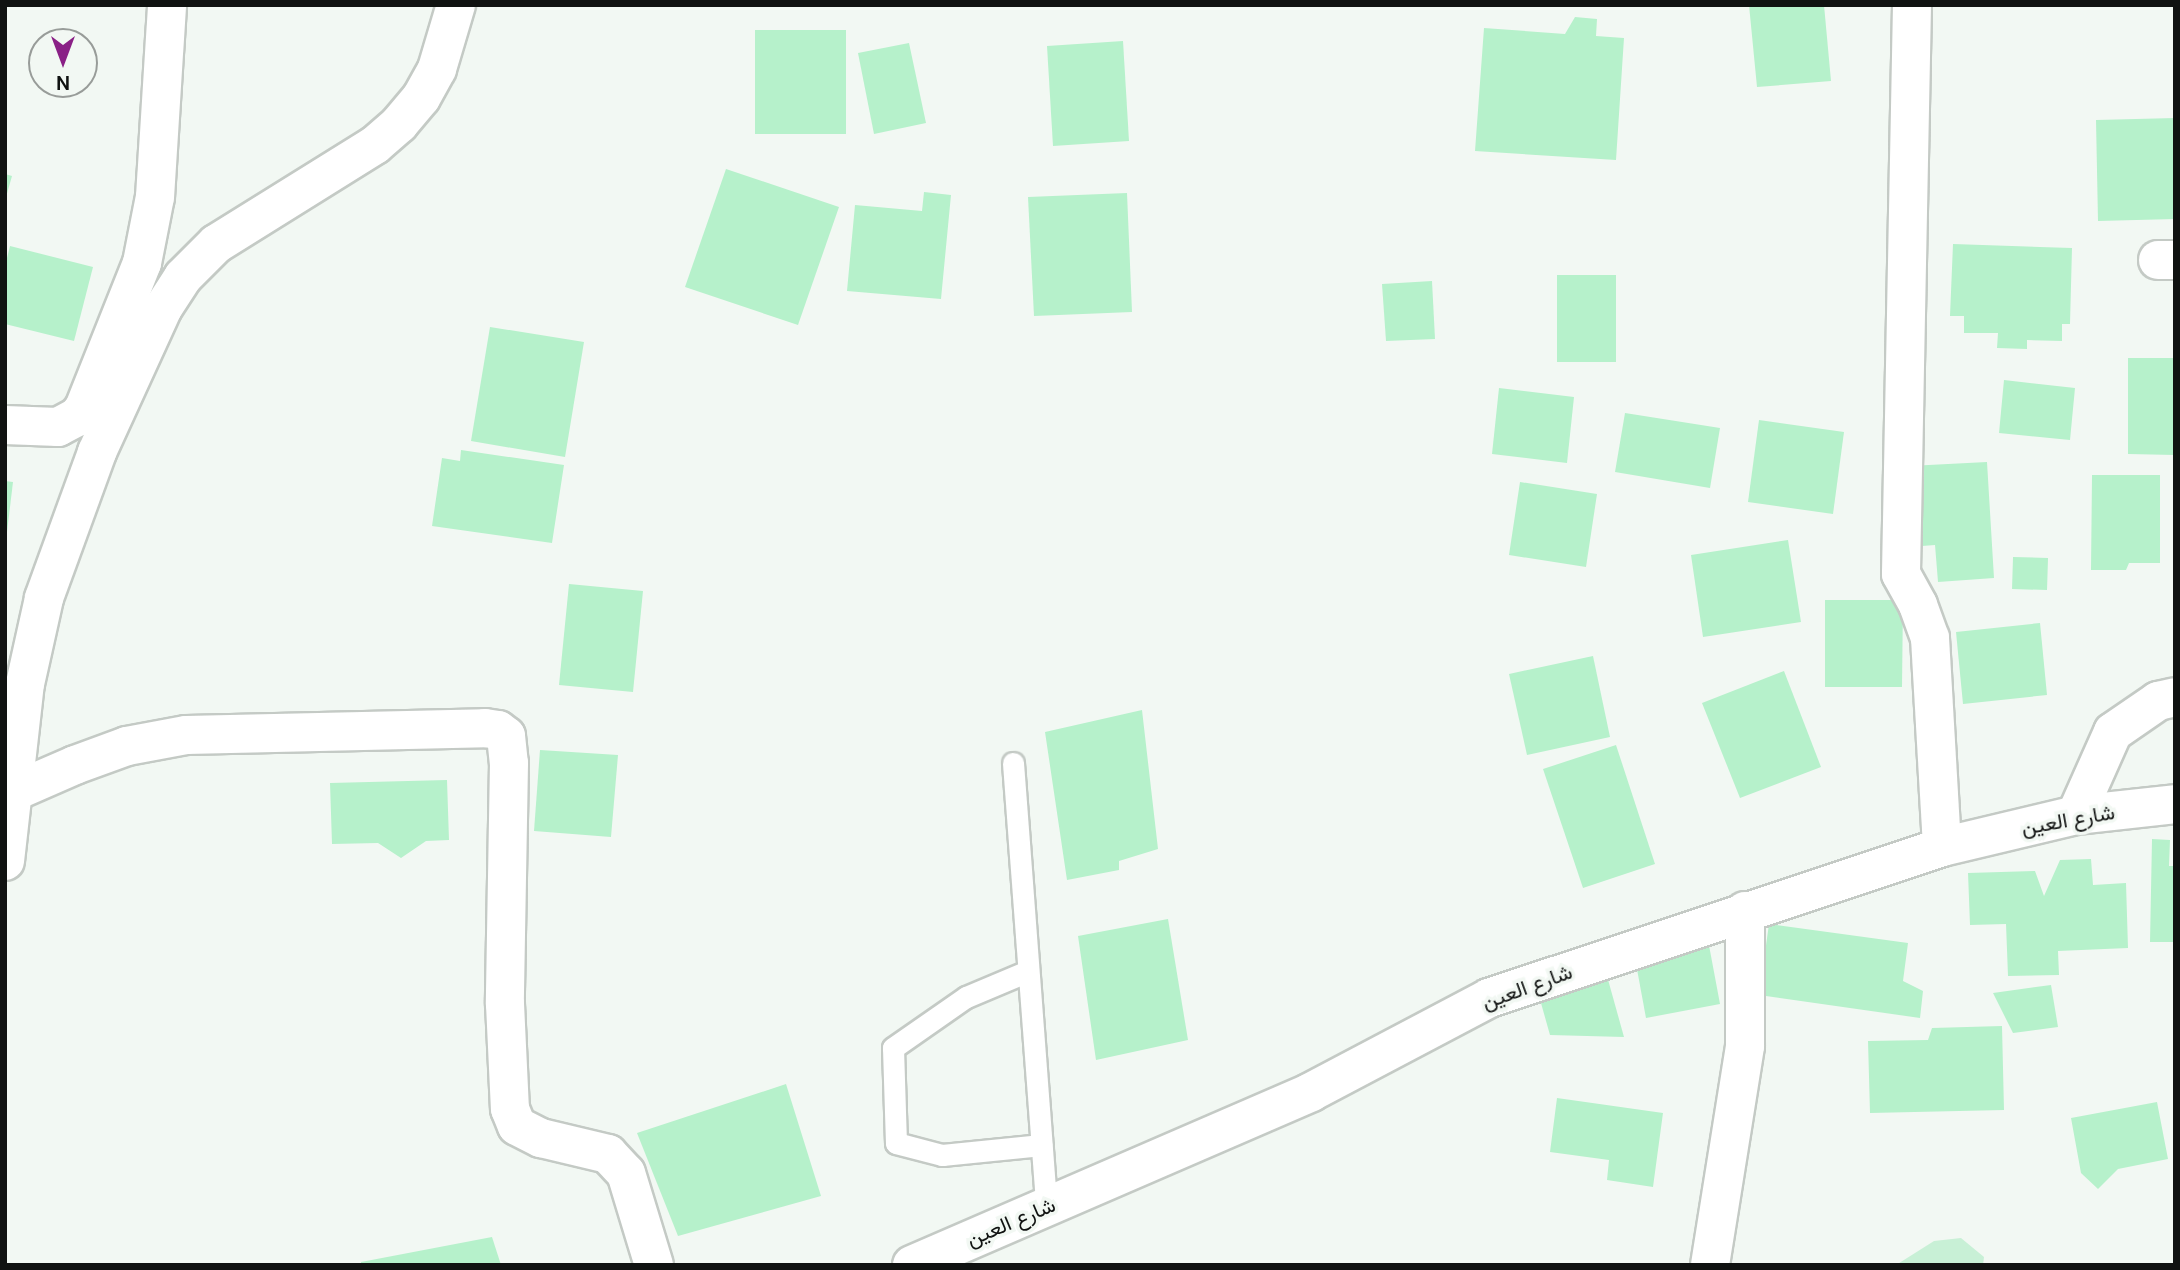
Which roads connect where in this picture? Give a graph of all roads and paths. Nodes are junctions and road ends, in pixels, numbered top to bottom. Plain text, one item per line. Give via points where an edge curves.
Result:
1 (167, 5) edge
2 (456, 5) edge
3 (1912, 5) edge
4 (5, 425) edge
5 (2175, 697) edge
6 (1013, 763) dead end
7 (13, 792) junction
8 (2175, 804) edge
9 (2076, 816) junction
10 (1942, 846) junction
11 (5, 861) edge
12 (1745, 911) junction
13 (1028, 971) junction
14 (1042, 1145) junction
15 (1046, 1206) junction
16 (654, 1265) edge
17 (912, 1265) edge
18 (1710, 1265) edge

1 - 4 street via 155,197 142,264 77,417 58,427
2 - 7 street via 437,69 399,124 375,145 216,244 183,277 163,308 97,452 44,598 25,684
3 - 10 street via 1901,574 1919,605 1930,638
5 - 9 street via 2158,701 2113,732
6 - 13 lane
7 - 11 street
7 - 16 street via 127,746 186,735 498,730 506,736 509,763 505,1004 510,1109 517,1126 541,1138 608,1154 626,1173
8 - 9 street, شارع العين
9 - 10 street, شارع العين
10 - 12 street, شارع العين
12 - 15 street, شارع العين via 1489,998 1311,1092
12 - 18 street via 1745,1046
13 - 14 lane
13 - 14 lane via 966,997 893,1048 896,1143 942,1155
14 - 15 lane
15 - 17 street, شارع العين

